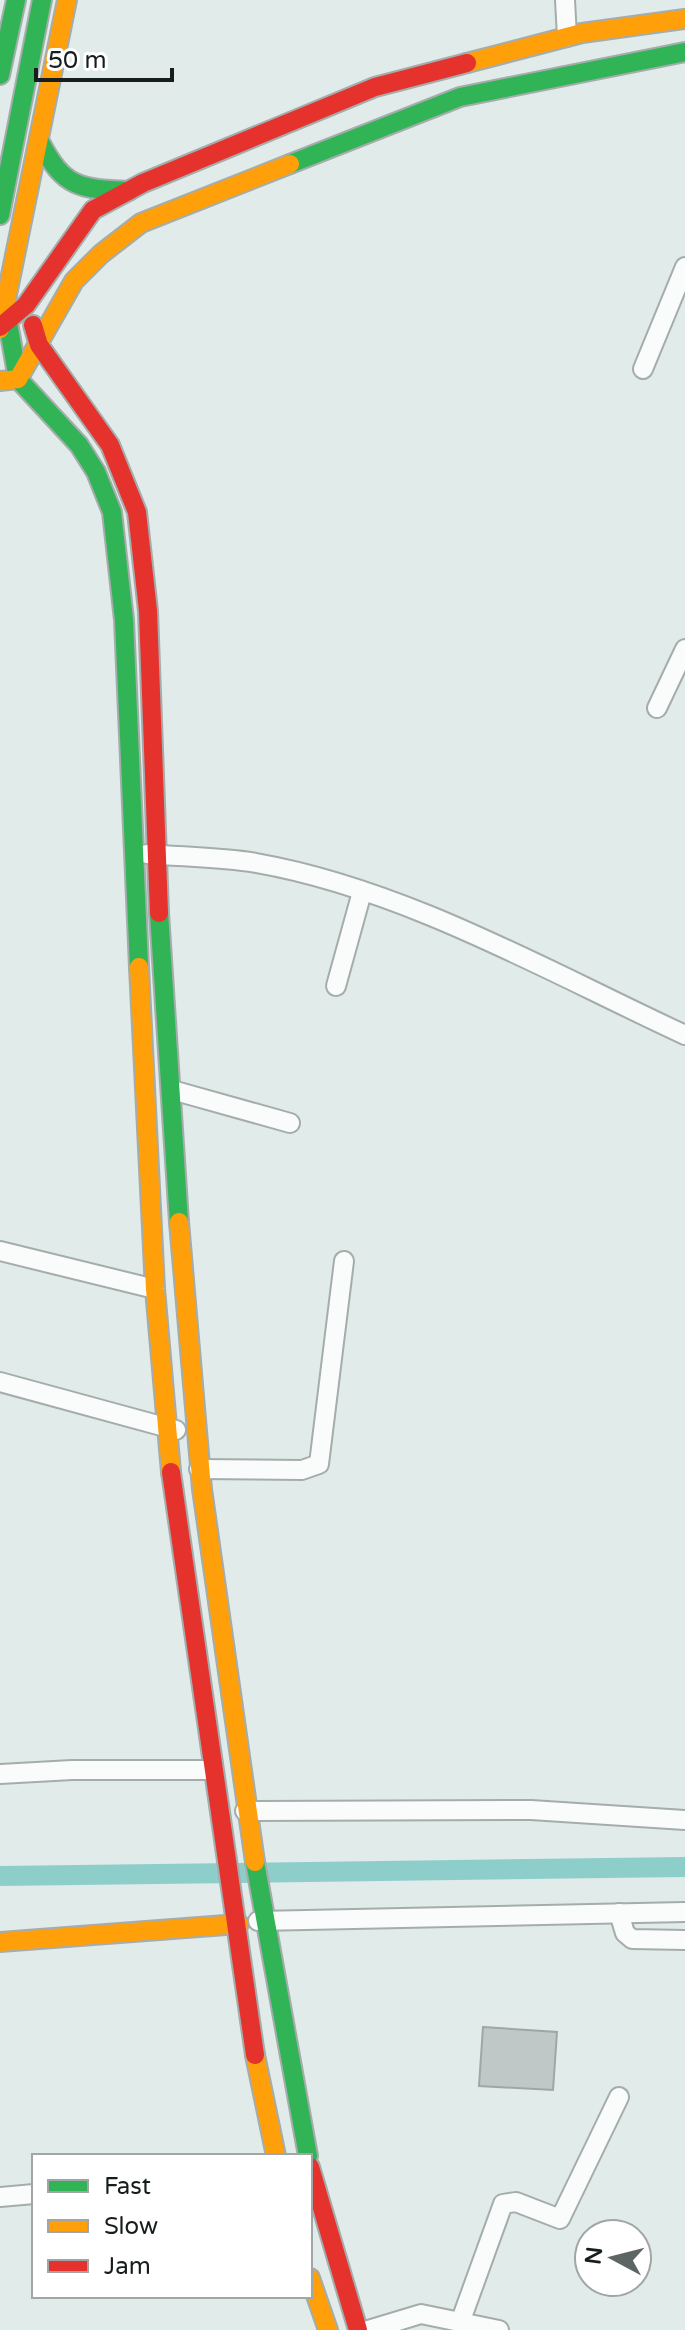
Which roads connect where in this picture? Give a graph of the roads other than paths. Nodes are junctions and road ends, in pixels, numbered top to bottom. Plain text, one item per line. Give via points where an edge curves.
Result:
1 (16, 0) edge
2 (42, 0) edge
3 (67, 0) edge
4 (565, 0) edge
5 (685, 19) edge
6 (567, 37) junction
7 (685, 52) edge
8 (0, 75) edge
9 (40, 142) junction
10 (129, 191) junction
11 (0, 215) edge
12 (685, 267) edge
13 (26, 305) junction
14 (2, 326) edge
15 (39, 345) junction
16 (643, 369) dead end
17 (9, 380) edge
18 (685, 649) edge
19 (657, 708) dead end
20 (132, 853) junction
21 (155, 855) junction
22 (362, 892) junction
23 (336, 986) dead end
24 (685, 1035) edge
25 (172, 1090) junction
26 (290, 1123) dead end
27 (0, 1251) edge
28 (344, 1261) dead end
29 (155, 1289) junction
30 (0, 1382) edge
31 (167, 1430) junction
32 (195, 1430) junction
33 (199, 1469) junction
34 (211, 1770) junction
35 (0, 1774) edge
36 (245, 1814) junction
37 (685, 1820) edge
38 (685, 1912) edge
39 (619, 1913) junction
40 (264, 1921) junction
41 (239, 1924) junction
42 (685, 1940) edge
43 (0, 1942) edge
44 (619, 2097) dead end
45 (276, 2154) edge
46 (308, 2154) edge
47 (312, 2175) edge
48 (32, 2194) edge
49 (0, 2197) edge
50 (312, 2284) edge
51 (461, 2320) junction
52 (328, 2330) edge
53 (358, 2330) edge
54 (368, 2330) edge
55 (499, 2330) edge

1 - 8 main road
2 - 11 main road
3 - 9 main road
4 - 6 street
5 - 6 main road
6 - 10 main road via 375,87
7 - 15 main road via 460,97 141,223 74,281
9 - 10 main road via 55,173 81,188
9 - 14 main road
10 - 13 main road via 93,210
12 - 16 street
13 - 14 main road
13 - 15 main road
14 - 17 main road
15 - 17 main road
15 - 21 main road via 120,463 137,514
17 - 20 main road via 79,445 112,512 124,620
18 - 19 street
20 - 21 street
20 - 29 main road
21 - 22 street via 255,863
21 - 25 main road
22 - 23 street
22 - 24 street via 424,914
25 - 26 street
25 - 32 main road
27 - 29 street
28 - 33 street via 319,1464 302,1470
29 - 31 main road
30 - 31 street
31 - 32 street
31 - 34 main road
32 - 33 main road
33 - 36 main road
34 - 35 street
34 - 41 main road
36 - 37 street via 531,1810
36 - 40 main road
38 - 39 street
39 - 40 street
39 - 42 street via 632,1939
40 - 41 street
40 - 46 main road
41 - 43 main road
41 - 45 main road via 255,2054
44 - 51 street via 560,2219 512,2201 503,2204
47 - 53 main road
48 - 49 street
50 - 52 main road
51 - 54 street via 421,2314
51 - 55 street

